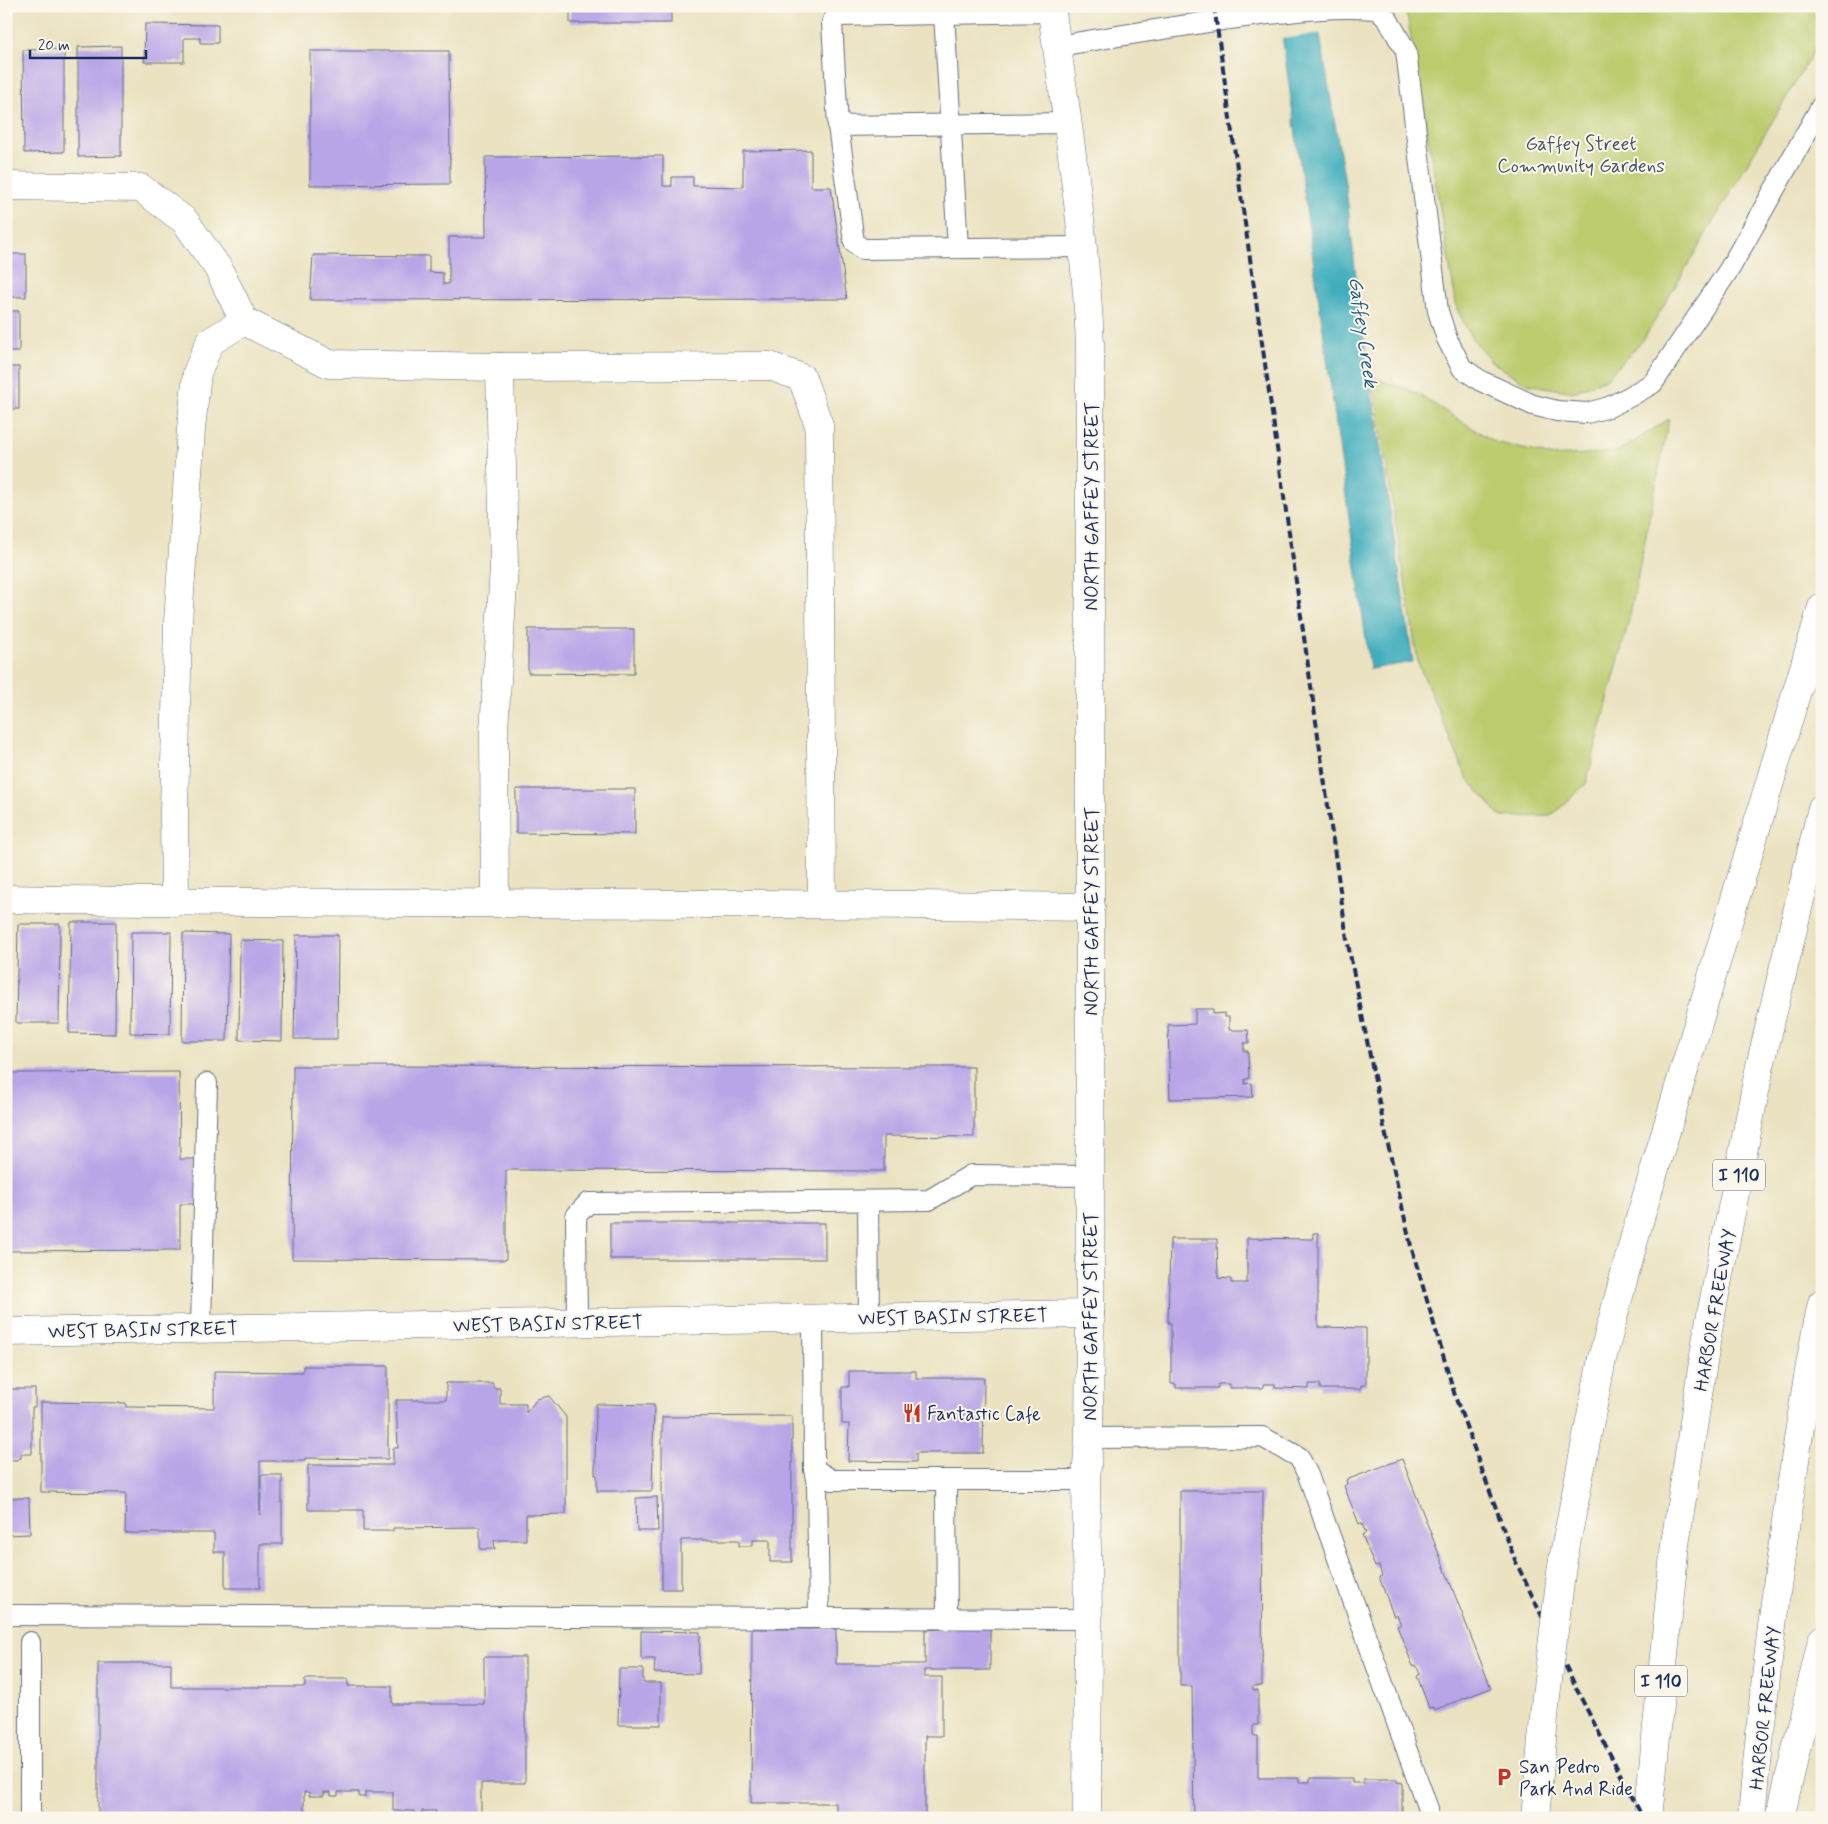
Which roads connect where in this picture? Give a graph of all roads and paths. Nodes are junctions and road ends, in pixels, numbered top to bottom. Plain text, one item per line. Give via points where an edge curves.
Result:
1 (1374, 7) edge
2 (1052, 9) edge
3 (944, 14) junction
4 (1058, 46) junction
5 (1822, 105) edge
6 (1067, 123) junction
7 (952, 124) junction
8 (838, 126) junction
9 (6, 186) edge
10 (1084, 247) junction
11 (958, 248) junction
12 (244, 321) junction
13 (500, 367) junction
14 (1822, 607) edge
15 (1822, 808) edge
16 (6, 899) edge
17 (175, 902) junction
18 (495, 903) junction
19 (822, 904) junction
20 (1091, 907) junction
21 (207, 1083) dead end
22 (1090, 1176) junction
23 (868, 1202) junction
24 (1822, 1303) edge
25 (1090, 1314) junction
26 (869, 1318) junction
27 (813, 1319) junction
28 (578, 1322) junction
29 (202, 1327) junction
30 (6, 1332) edge
31 (1089, 1438) junction
32 (814, 1469) junction
33 (946, 1480) junction
34 (1086, 1480) junction
35 (6, 1615) edge
36 (819, 1618) junction
37 (947, 1619) junction
38 (1088, 1619) junction
39 (1822, 1640) edge
40 (30, 1642) dead end
41 (30, 1818) edge
42 (1087, 1818) edge
43 (1427, 1818) edge
44 (1535, 1818) edge
45 (1648, 1818) edge
46 (1752, 1818) edge
47 (1780, 1818) edge

1 - 4 lane via 1319,9 1216,20
1 - 5 lane via 1388,20 1406,51 1438,311 1446,339 1462,368 1481,381 1533,405 1557,411 1587,413 1609,407 1653,382 1730,268
2 - 3 lane
2 - 4 main road, NORTH GAFFEY STREET
3 - 7 lane
3 - 8 lane via 838,16 834,19
4 - 6 main road, NORTH GAFFEY STREET
6 - 7 lane
6 - 10 main road, NORTH GAFFEY STREET
7 - 8 lane
7 - 11 lane
8 - 11 lane via 854,242 862,249
9 - 12 main road via 141,188 185,221 218,268
10 - 11 lane
10 - 20 main road, NORTH GAFFEY STREET via 1090,344 1092,482
12 - 13 main road via 329,364
12 - 17 main road via 210,342 197,373 178,622
13 - 18 main road via 504,567 494,730
13 - 19 main road via 770,366 802,378 819,425
14 - 44 main road, bridge via 1638,1225 1602,1359 1562,1565
15 - 45 main road, HARBOR FREEWAY / I 110 via 1758,1076 1708,1330 1675,1544
16 - 17 main road
17 - 18 main road
18 - 19 main road
19 - 20 main road
20 - 22 main road, NORTH GAFFEY STREET
21 - 29 lane
22 - 23 lane via 971,1175 929,1200
22 - 25 main road, NORTH GAFFEY STREET
23 - 26 lane
23 - 28 lane via 588,1203 576,1216
24 - 46 main road, HARBOR FREEWAY via 1813,1340 1780,1557
25 - 26 main road, WEST BASIN STREET
25 - 31 main road, NORTH GAFFEY STREET
26 - 27 main road, WEST BASIN STREET
27 - 28 main road, WEST BASIN STREET
27 - 32 lane
28 - 29 main road, WEST BASIN STREET
29 - 30 main road, WEST BASIN STREET
31 - 34 main road, NORTH GAFFEY STREET
31 - 43 lane via 1262,1436 1299,1457 1428,1809
32 - 33 lane via 832,1480
32 - 36 lane
33 - 34 lane
33 - 37 lane
34 - 38 main road, NORTH GAFFEY STREET
35 - 36 lane
36 - 37 lane
37 - 38 lane
38 - 42 main road, NORTH GAFFEY STREET
39 - 47 main road
40 - 41 lane

